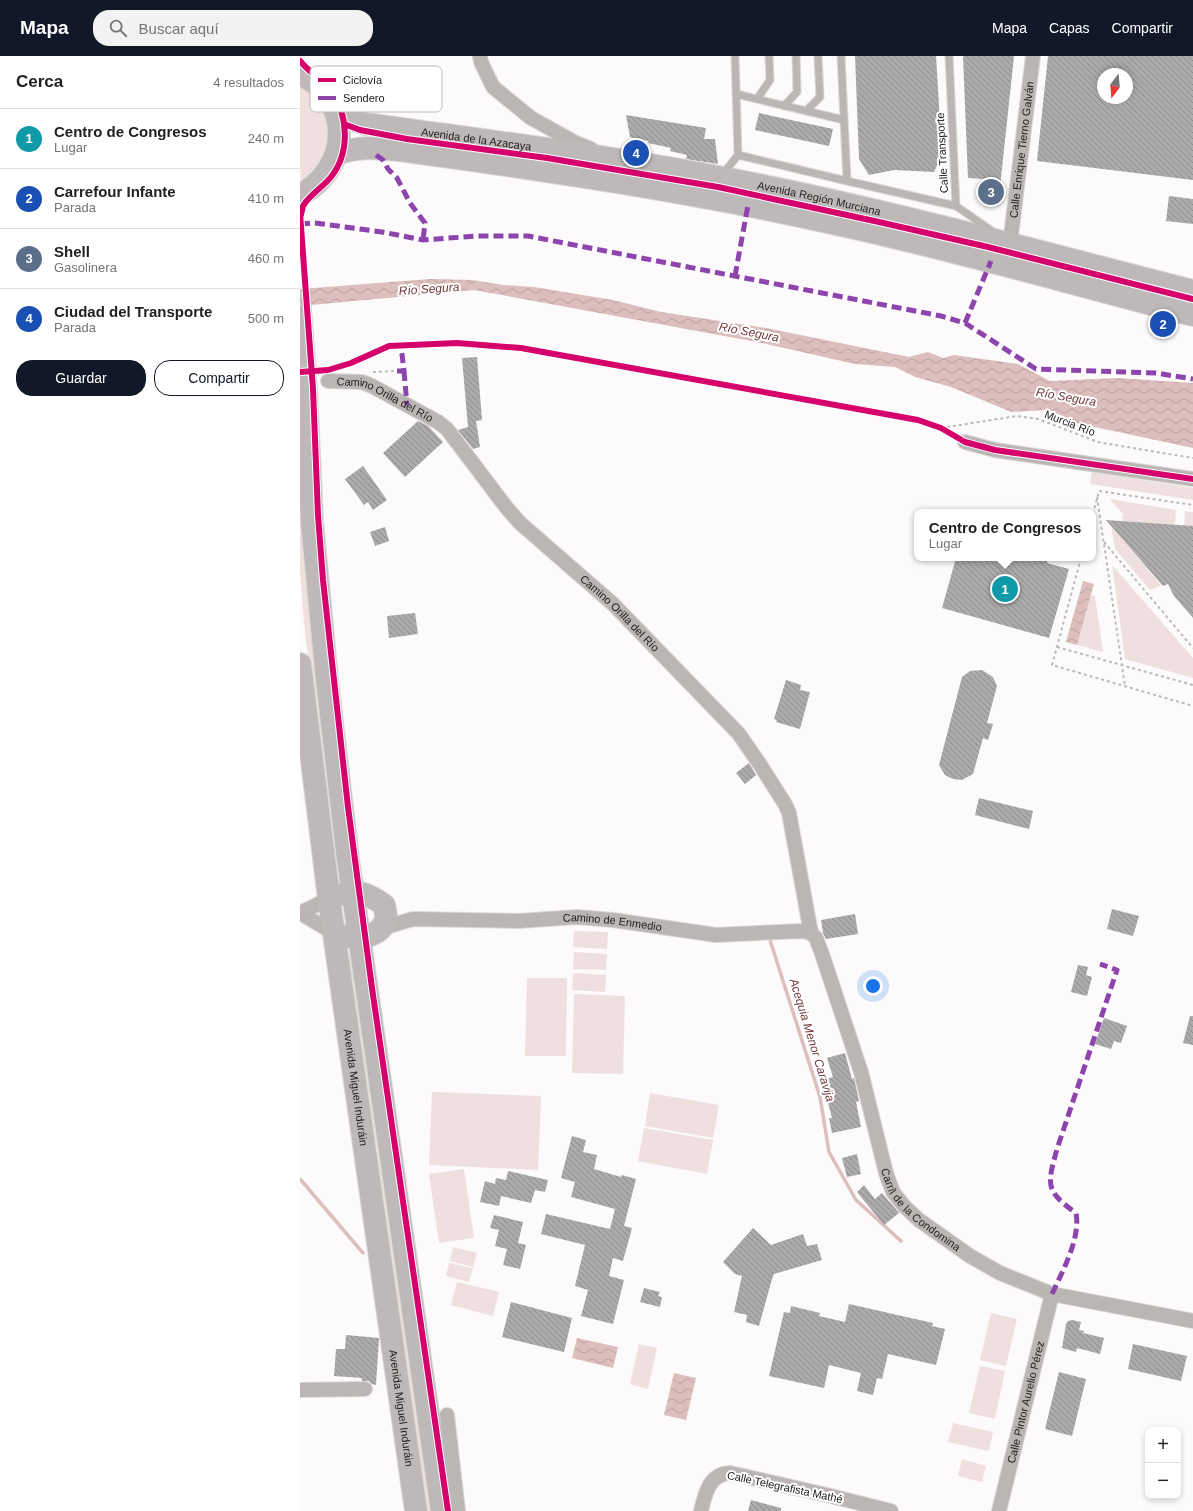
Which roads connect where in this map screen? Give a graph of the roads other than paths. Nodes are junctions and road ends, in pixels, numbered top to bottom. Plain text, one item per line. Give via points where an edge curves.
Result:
1 (480, 56) edge
2 (735, 56) edge
3 (769, 56) edge
4 (796, 56) edge
5 (818, 56) edge
6 (841, 56) edge
7 (948, 56) edge
8 (1033, 56) edge
9 (300, 74) edge
10 (310, 80) edge
11 (736, 94) junction
12 (757, 99) junction
13 (784, 106) junction
14 (806, 111) junction
15 (336, 114) joint
16 (844, 120) junction
17 (337, 154) junction
18 (738, 155) junction
19 (616, 171) junction
20 (720, 178) junction
21 (847, 182) junction
22 (300, 195) edge
23 (956, 206) junction
24 (1010, 244) junction
25 (1193, 290) edge
26 (300, 308) edge
27 (1193, 315) edge
28 (328, 381) dead end
29 (965, 442) road end
30 (1193, 479) edge
31 (300, 664) edge
32 (352, 892) junction
33 (329, 899) junction
34 (384, 905) junction
35 (300, 913) edge
36 (413, 919) junction
37 (382, 928) junction
38 (334, 933) junction
39 (811, 933) junction
40 (359, 938) junction
41 (1052, 1294) junction
42 (1193, 1321) edge
43 (365, 1389) dead end
44 (300, 1390) edge
45 (447, 1415) dead end
46 (416, 1511) edge
47 (442, 1511) edge
48 (458, 1511) edge
49 (701, 1511) edge
50 (891, 1511) edge
51 (999, 1511) edge

1 - 19 street, Avenida Región Murciana via 493,87 530,118 576,143
2 - 11 lane
3 - 12 lane via 770,80
4 - 13 lane via 798,92
5 - 14 lane via 820,97
6 - 16 lane
7 - 23 lane, Calle Transporte
8 - 24 street, Calle Enrique Tierno Galván
9 - 10 main road
11 - 12 lane
11 - 18 lane
12 - 13 lane
13 - 14 lane
14 - 16 lane
15 - 17 main road via 339,127
15 - 19 main road, Avenida de la Azacaya via 365,124 456,136
16 - 21 lane
17 - 19 main road, Avenida de la Azacaya via 357,148 384,148 474,160
17 - 22 main road via 322,179
18 - 20 lane
18 - 21 lane
19 - 20 main road, Avenida Región Murciana
19 - 27 main road, Avenida Región Murciana via 748,205 991,261
20 - 24 main road, Avenida Región Murciana via 844,204
21 - 23 lane
23 - 24 lane, Calle Transporte
24 - 25 main road, Avenida Región Murciana
26 - 32 main road via 312,522 326,680
28 - 39 street, Camino Orilla del Río via 362,382 372,386 447,429 520,523 613,604 739,734 789,813
29 - 30 street via 995,450
31 - 33 main road, Avenida Miguel Induráin
32 - 33 main road
32 - 34 main road via 368,894
32 - 40 main road
33 - 35 street
33 - 38 main road, Avenida Miguel Induráin
34 - 36 street
34 - 37 main road via 386,917
35 - 38 street
36 - 37 street
36 - 39 street, Camino de Enmedio via 519,921 578,917 716,935 802,931
37 - 40 main road
38 - 40 main road
38 - 46 main road, Avenida Miguel Induráin
39 - 41 street, Carril de la Condomina via 816,938 822,954 861,1072 893,1192 919,1220 970,1256 1000,1274
40 - 47 main road
41 - 42 street, Carril de la Condomina
41 - 51 street, Calle Pintor Aurelio Pérez
43 - 44 street
45 - 48 street
49 - 50 street, Calle Telegrafista Mathé via 713,1478 722,1473

